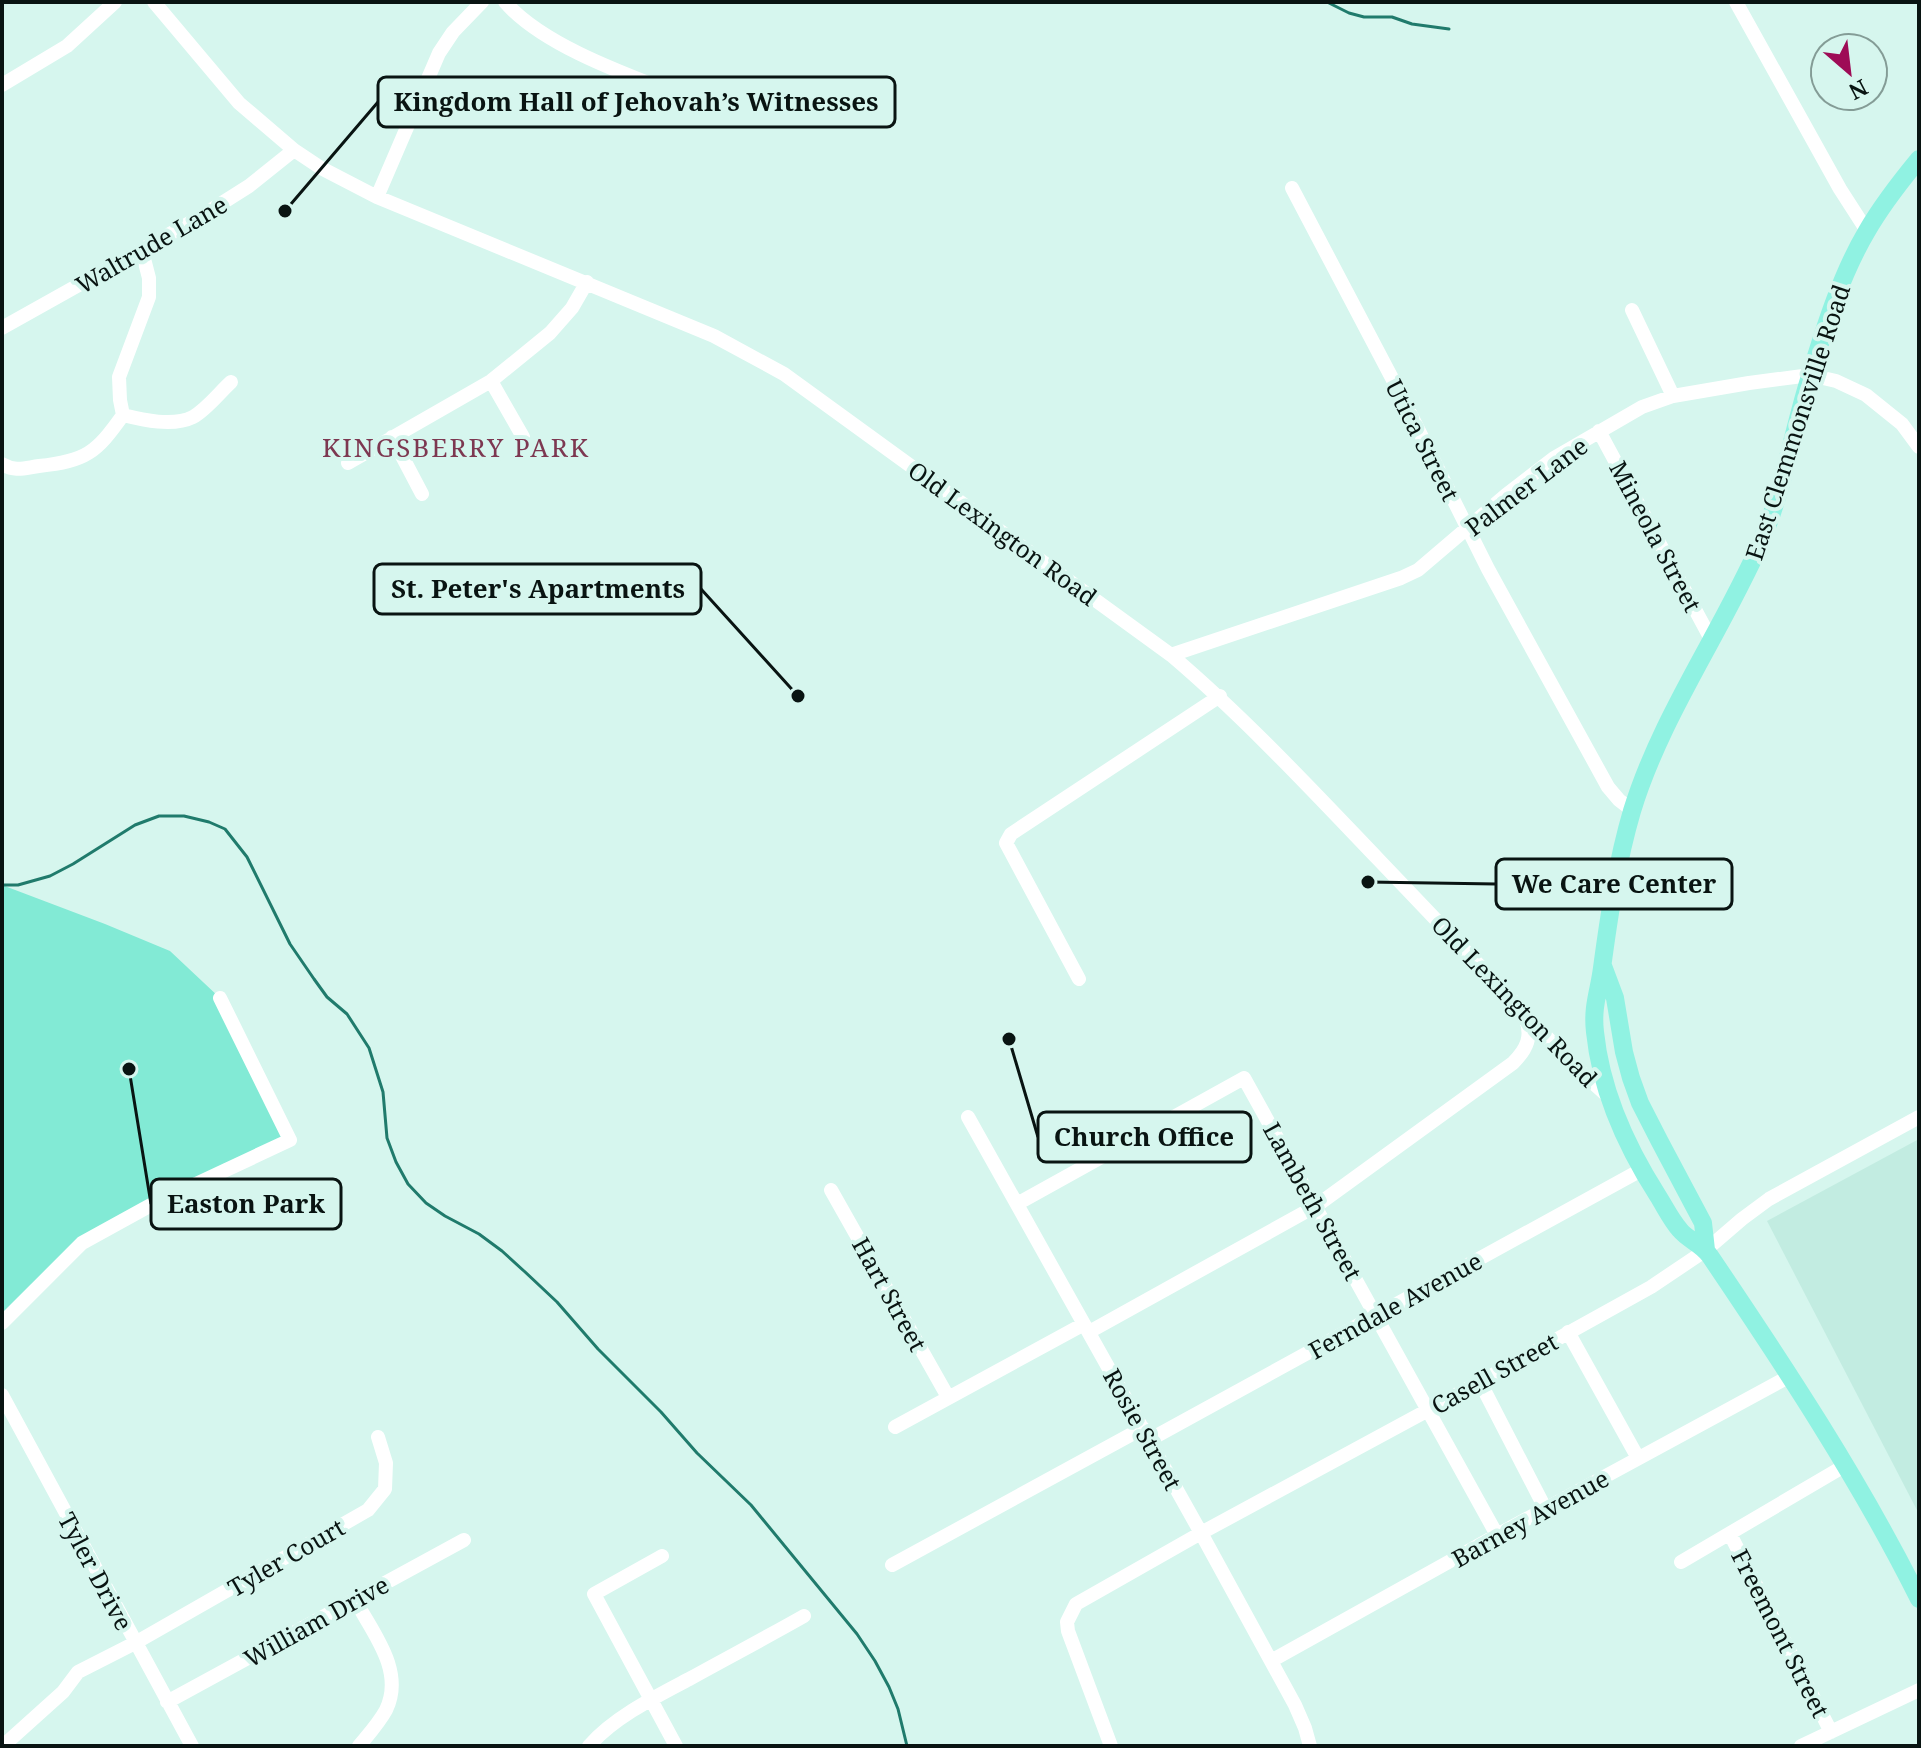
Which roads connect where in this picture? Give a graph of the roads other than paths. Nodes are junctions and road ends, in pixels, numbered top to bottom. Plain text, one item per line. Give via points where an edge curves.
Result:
1 (115, 2) edge
2 (154, 2) edge
3 (482, 2) edge
4 (505, 2) edge
5 (1736, 2) edge
6 (2, 85) edge
7 (692, 100) dead end
8 (294, 150) junction
9 (1919, 159) edge
10 (1292, 188) dead end
11 (377, 197) junction
12 (1867, 231) junction
13 (142, 251) junction
14 (587, 282) junction
15 (1632, 310) dead end
16 (2, 328) edge
17 (1810, 375) junction
18 (491, 381) junction
19 (231, 382) dead end
20 (1673, 396) junction
21 (123, 415) junction
22 (1599, 431) junction
23 (392, 437) junction
24 (523, 437) dead end
25 (1919, 447) edge
26 (348, 463) dead end
27 (5, 471) edge
28 (422, 494) dead end
29 (1468, 529) junction
30 (1712, 641) junction
31 (1171, 655) junction
32 (1220, 696) junction
33 (1632, 810) junction
34 (1603, 966) junction
35 (1079, 979) dead end
36 (220, 998) dead end
37 (1524, 1013) junction
38 (1555, 1047) junction
39 (1524, 1052) junction
40 (1611, 1099) junction
41 (968, 1117) dead end
42 (1919, 1117) edge
43 (1667, 1157) junction
44 (1641, 1170) junction
45 (831, 1190) dead end
46 (1017, 1204) junction
47 (1316, 1206) junction
48 (1706, 1250) junction
49 (1376, 1315) junction
50 (2, 1323) edge
51 (1086, 1328) junction
52 (1568, 1332) junction
53 (1790, 1376) junction
54 (1480, 1382) junction
55 (2, 1395) edge
56 (948, 1397) junction
57 (1427, 1411) junction
58 (895, 1427) dead end
59 (1146, 1434) junction
60 (378, 1437) dead end
61 (1638, 1458) junction
62 (1846, 1465) junction
63 (1546, 1510) junction
64 (1201, 1533) junction
65 (1730, 1534) junction
66 (1497, 1535) junction
67 (464, 1540) dead end
68 (662, 1556) dead end
69 (1681, 1562) dead end
70 (892, 1565) dead end
71 (1919, 1599) edge
72 (355, 1600) junction
73 (804, 1616) dead end
74 (135, 1643) junction
75 (1271, 1661) junction
76 (1919, 1690) edge
77 (652, 1699) junction
78 (167, 1702) junction
79 (1831, 1732) junction
80 (3, 1746) edge
81 (192, 1746) edge
82 (359, 1746) edge
83 (589, 1746) edge
84 (676, 1746) edge
85 (1111, 1746) edge
86 (1310, 1746) edge
87 (1801, 1746) edge

1 - 6 street via 67,46
2 - 8 street, Old Lexington Road via 239,103
3 - 11 street via 439,53
4 - 7 street via 525,21 575,51
5 - 12 street
8 - 11 street, Old Lexington Road
8 - 13 street, Waltrude Lane via 249,186
9 - 12 main road, East Clemmonsville Road
10 - 29 street, Utica Street
11 - 14 street, Old Lexington Road
12 - 17 main road, East Clemmonsville Road via 1842,283
13 - 16 street, Waltrude Lane
13 - 21 street via 149,297 119,377
14 - 18 street via 550,333
14 - 31 street, Old Lexington Road via 714,336 784,374
15 - 20 street
17 - 20 street, Palmer Lane
17 - 25 street, Palmer Lane via 1866,395 1902,424
17 - 30 main road, East Clemmonsville Road via 1767,528
18 - 23 street
18 - 24 street
19 - 21 street via 192,417 170,422
20 - 22 street, Palmer Lane
21 - 27 street via 86,456
22 - 29 street, Palmer Lane via 1554,458
22 - 30 street, Mineola Street
23 - 26 street
23 - 28 street
29 - 31 street, Palmer Lane via 1401,578
29 - 33 street, Utica Street via 1608,787
30 - 33 main road, East Clemmonsville Road via 1661,734
31 - 32 street, Old Lexington Road
32 - 35 street via 1011,834 1006,843
32 - 37 street, Old Lexington Road
33 - 34 main road, East Clemmonsville Road
34 - 40 main road, East Clemmonsville Road via 1595,1029
34 - 43 main road, East Clemmonsville Road via 1631,1078
36 - 50 street via 290,1140 82,1243
37 - 38 street, Old Lexington Road
37 - 39 street via 1529,1025
38 - 39 street
38 - 40 street, Old Lexington Road
39 - 47 street
40 - 43 main road via 1644,1127
40 - 44 main road, Old Lexington Road
41 - 46 street, Rosie Street
42 - 48 street, Casell Street via 1769,1199
43 - 48 main road, Old Lexington Road via 1703,1223
44 - 48 main road, Old Lexington Road via 1681,1231
44 - 49 street, Ferndale Avenue
45 - 56 street, Hart Street
46 - 47 street, Lambeth Street via 1244,1078
46 - 51 street, Rosie Street
47 - 49 street, Lambeth Street
47 - 51 street
48 - 52 street, Casell Street
48 - 53 main road, Old Lexington Road
49 - 57 street, Lambeth Street
49 - 59 street, Ferndale Avenue
51 - 56 street
51 - 59 street, Rosie Street
52 - 54 street, Casell Street
52 - 61 street
53 - 61 street, Barney Avenue
53 - 62 main road, Old Lexington Road
54 - 57 street, Casell Street
54 - 63 street
55 - 74 street, Tyler Drive
56 - 58 street
57 - 64 street, Casell Street
57 - 66 street, Lambeth Street
59 - 64 street, Rosie Street
59 - 70 street, Ferndale Avenue
60 - 74 street, Tyler Court via 386,1463 385,1489 368,1510
61 - 63 street, Barney Avenue
62 - 65 street
62 - 71 main road, Old Lexington Road
63 - 66 street, Barney Avenue
64 - 75 street, Rosie Street
64 - 85 street, Casell Street via 1076,1604 1067,1622
65 - 69 street
65 - 79 street, Freemont Street
66 - 75 street, Barney Avenue
67 - 72 street, William Drive
68 - 77 street via 594,1594
72 - 78 street, William Drive
72 - 82 street via 390,1665 393,1688 385,1711
73 - 77 street
74 - 78 street, Tyler Drive
74 - 80 street, Tyler Court via 78,1672
75 - 86 street, Rosie Street
76 - 79 street
77 - 83 street
77 - 84 street
78 - 81 street, Tyler Drive
79 - 87 street

